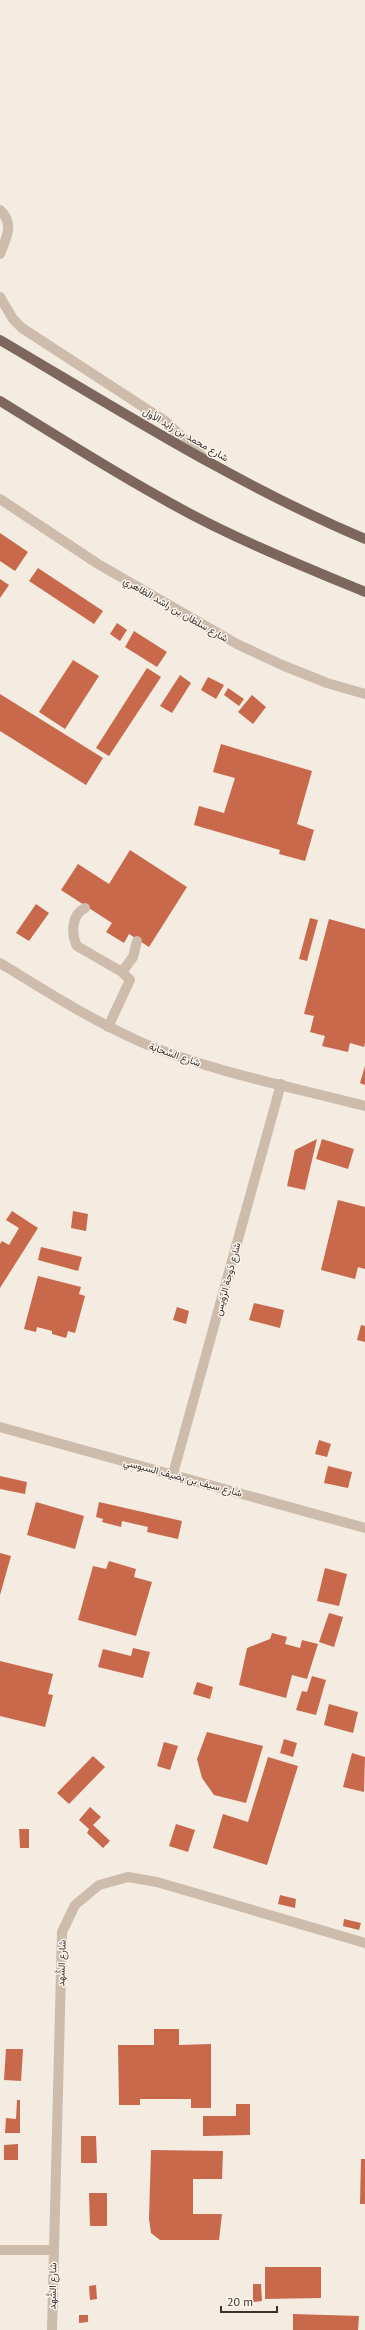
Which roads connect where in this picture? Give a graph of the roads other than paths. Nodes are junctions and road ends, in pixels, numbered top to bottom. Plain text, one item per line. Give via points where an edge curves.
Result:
1 (0, 210) edge
2 (0, 254) edge
3 (0, 297) edge
4 (0, 340) edge
5 (0, 401) edge
6 (209, 462) junction
7 (0, 499) edge
8 (365, 539) edge
9 (365, 592) edge
10 (365, 694) edge
11 (85, 908) dead end
12 (137, 941) dead end
13 (0, 963) edge
14 (122, 972) junction
15 (108, 1027) junction
16 (281, 1084) junction
17 (365, 1106) edge
18 (0, 1427) edge
19 (173, 1474) junction
20 (365, 1528) edge
21 (365, 1943) edge
22 (0, 2250) edge
23 (53, 2250) junction
24 (52, 2330) edge

1 - 2 street via 8,219 9,229
3 - 6 street via 22,328 165,421
4 - 6 main road, شارع محمد بن زايد الأول
5 - 9 main road via 173,505 257,546
6 - 8 main road, شارع محمد بن زايد الأول via 315,518
7 - 10 street, شارع سلطان بن راشد الظاهري via 98,564 237,644 327,683
11 - 14 street via 74,923 72,934 77,946
12 - 14 street via 133,957
13 - 15 street, شارع السَّحابة
14 - 15 street via 130,980
15 - 16 street, شارع السَّحابة via 181,1056
16 - 17 street, شارع السَّحابة
16 - 19 street, شارع دَوحة الرِّوَيس
18 - 19 street, شارع سيف بن يضيف السبوسي
19 - 20 street, شارع سيف بن يضيف السبوسي
21 - 23 street, شارع الشَّهد via 158,1882 128,1877 99,1885 75,1905 62,1932
22 - 23 street
23 - 24 street, شارع الشَّهد

